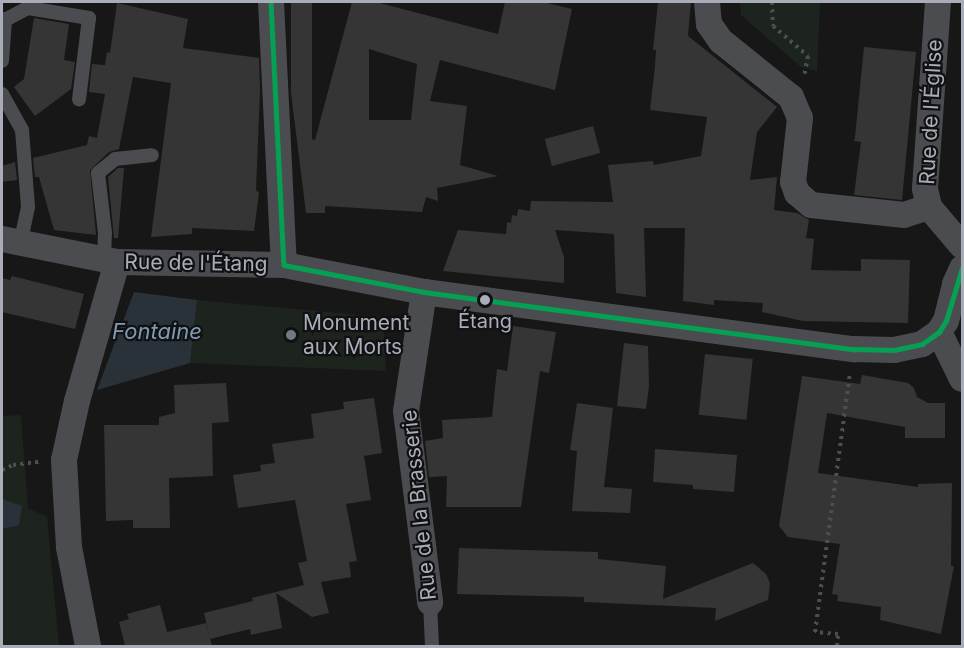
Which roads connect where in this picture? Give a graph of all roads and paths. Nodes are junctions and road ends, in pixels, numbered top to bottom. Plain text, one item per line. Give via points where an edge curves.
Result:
1 (271, 2) edge
2 (707, 2) edge
3 (772, 2) edge
4 (938, 2) edge
5 (3, 20) edge
6 (2, 61) edge
7 (2, 94) edge
8 (791, 97) junction
9 (79, 99) dead end
10 (152, 155) dead end
11 (929, 207) junction
12 (11, 241) edge
13 (963, 246) edge
14 (111, 261) junction
15 (284, 266) junction
16 (963, 268) edge
17 (424, 292) junction
18 (939, 332) junction
19 (854, 349) junction
20 (963, 379) edge
21 (64, 460) junction
22 (2, 470) edge
23 (430, 602) joint
24 (88, 646) edge
25 (432, 646) edge
26 (837, 646) edge

1 - 15 street
2 - 8 street via 710,24 721,41
3 - 8 path via 773,26 808,56 806,73
4 - 11 street, Rue de l'Église via 925,189
5 - 6 lane
5 - 9 lane via 28,8 89,18
7 - 12 lane, Rue de l'Étang via 22,130 28,207
8 - 11 street via 800,118 793,182 797,193 811,205 904,215
10 - 14 lane via 115,159 98,173
11 - 13 street, Rue de l'Église
12 - 14 street, Rue de l'Étang
14 - 15 street, Rue de l'Étang
14 - 21 street
15 - 17 street, Rue de l'Étang
16 - 18 street
17 - 19 street, Rue de l'Étang
17 - 23 street, Rue de la Brasserie via 406,411
18 - 19 street, Rue de l'Étang via 922,344 894,350
18 - 20 street
19 - 26 path via 815,632 838,634
21 - 22 path via 13,465
21 - 24 street via 69,547
23 - 25 lane, Rue de la Brasserie

